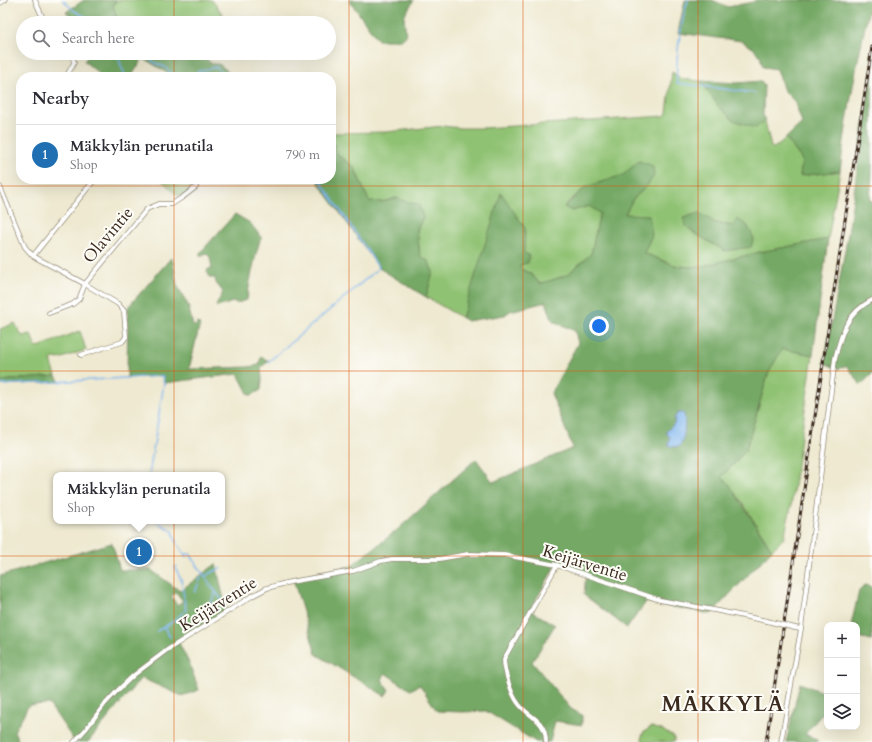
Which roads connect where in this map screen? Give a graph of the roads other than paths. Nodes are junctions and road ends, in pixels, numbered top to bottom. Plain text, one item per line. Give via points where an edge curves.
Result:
1 (5, 0) edge
2 (35, 0) edge
3 (0, 3) edge
4 (42, 16) edge
5 (73, 60) edge
6 (69, 72) edge
7 (91, 184) edge
8 (196, 187) dead end
9 (0, 188) edge
10 (33, 256) junction
11 (85, 284) junction
12 (872, 300) edge
13 (49, 313) dead end
14 (82, 355) dead end
15 (558, 565) junction
16 (801, 629) junction
17 (74, 742) edge
18 (546, 742) edge
19 (781, 742) edge

1 - 3 street
2 - 4 street
5 - 6 street
7 - 10 street
8 - 11 street, Olavintie via 172,204 159,204 147,209
9 - 10 street via 25,247
10 - 11 street
11 - 13 street, Olavintie via 80,299
11 - 14 street via 118,304 124,311 126,337 122,342
12 - 16 street via 858,309 846,324 835,359
15 - 16 street, Keijärventie, bridge via 660,600
15 - 17 street, Keijärventie via 504,554 468,554 439,559 392,559 353,571 266,588 167,650 139,671 104,705
15 - 18 street via 504,659 507,678 518,704 536,719 546,736
16 - 19 street

